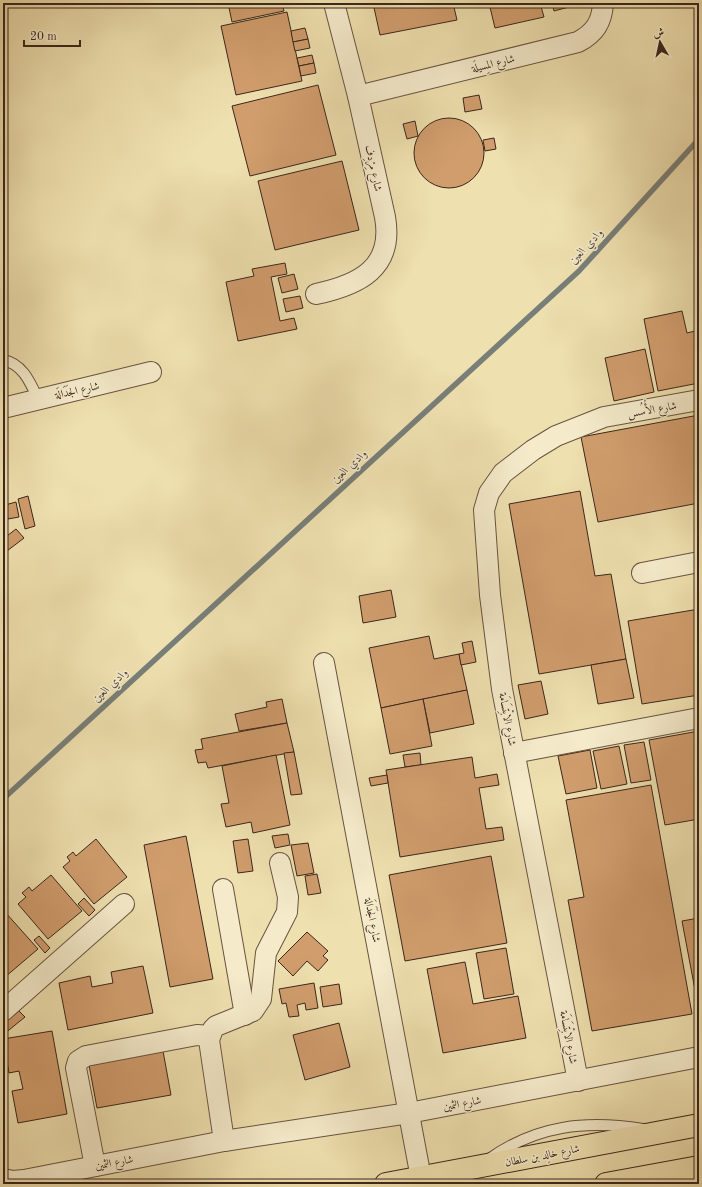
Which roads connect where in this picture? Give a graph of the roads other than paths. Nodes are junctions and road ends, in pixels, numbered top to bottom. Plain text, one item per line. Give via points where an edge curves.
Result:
1 (334, 3) edge
2 (604, 3) edge
3 (358, 96) junction
4 (316, 294) dead end
5 (3, 360) edge
6 (151, 372) dead end
7 (38, 398) junction
8 (699, 400) edge
9 (3, 408) edge
10 (604, 417) joint
11 (699, 562) edge
12 (642, 573) dead end
13 (324, 664) dead end
14 (699, 718) edge
15 (514, 753) junction
16 (280, 863) dead end
17 (223, 889) dead end
18 (124, 904) dead end
19 (3, 1011) edge
20 (245, 1015) junction
21 (210, 1036) junction
22 (699, 1057) edge
23 (578, 1081) junction
24 (410, 1113) junction
25 (699, 1125) edge
26 (224, 1141) junction
27 (95, 1166) junction
28 (699, 1167) edge
29 (420, 1178) junction
30 (3, 1179) edge
31 (386, 1184) edge
32 (606, 1184) edge

1 - 3 street, شارع مِرْدِف
2 - 3 street, شارع المِسيلَة via 598,26 589,36 578,42
3 - 4 street, شارع مِرْدِف via 387,229 386,242 377,264 359,281
5 - 7 lane via 21,368
6 - 7 street, شارع الجَدَالَة
7 - 9 street, شارع الجَدَالَة
8 - 10 street, شارع الأُسُس
10 - 15 street, شارع الابْتِسَامَة via 556,436 533,450 503,473 495,482 486,502 484,520 496,642
11 - 12 street
13 - 24 street, شارع الجَدَالَة
14 - 15 street
15 - 23 street, شارع الابْتِسَامَة
16 - 20 street via 288,897 287,912 266,953 261,999 253,1011
17 - 20 street
18 - 19 street
20 - 21 street via 221,1022
21 - 26 street via 209,1044
21 - 27 street via 197,1035 86,1056 78,1061 76,1068
22 - 23 street, شارع الثمين
23 - 24 street, شارع الثمين
24 - 26 street, شارع الثمين
24 - 29 street, شارع الجَدَالَة
25 - 29 main road, شارع خالِد بن سلطان
26 - 27 street, شارع الثمين
27 - 30 street, شارع الثمين via 24,1180
28 - 32 main road
29 - 31 main road, شارع خالِد بن سلطان

